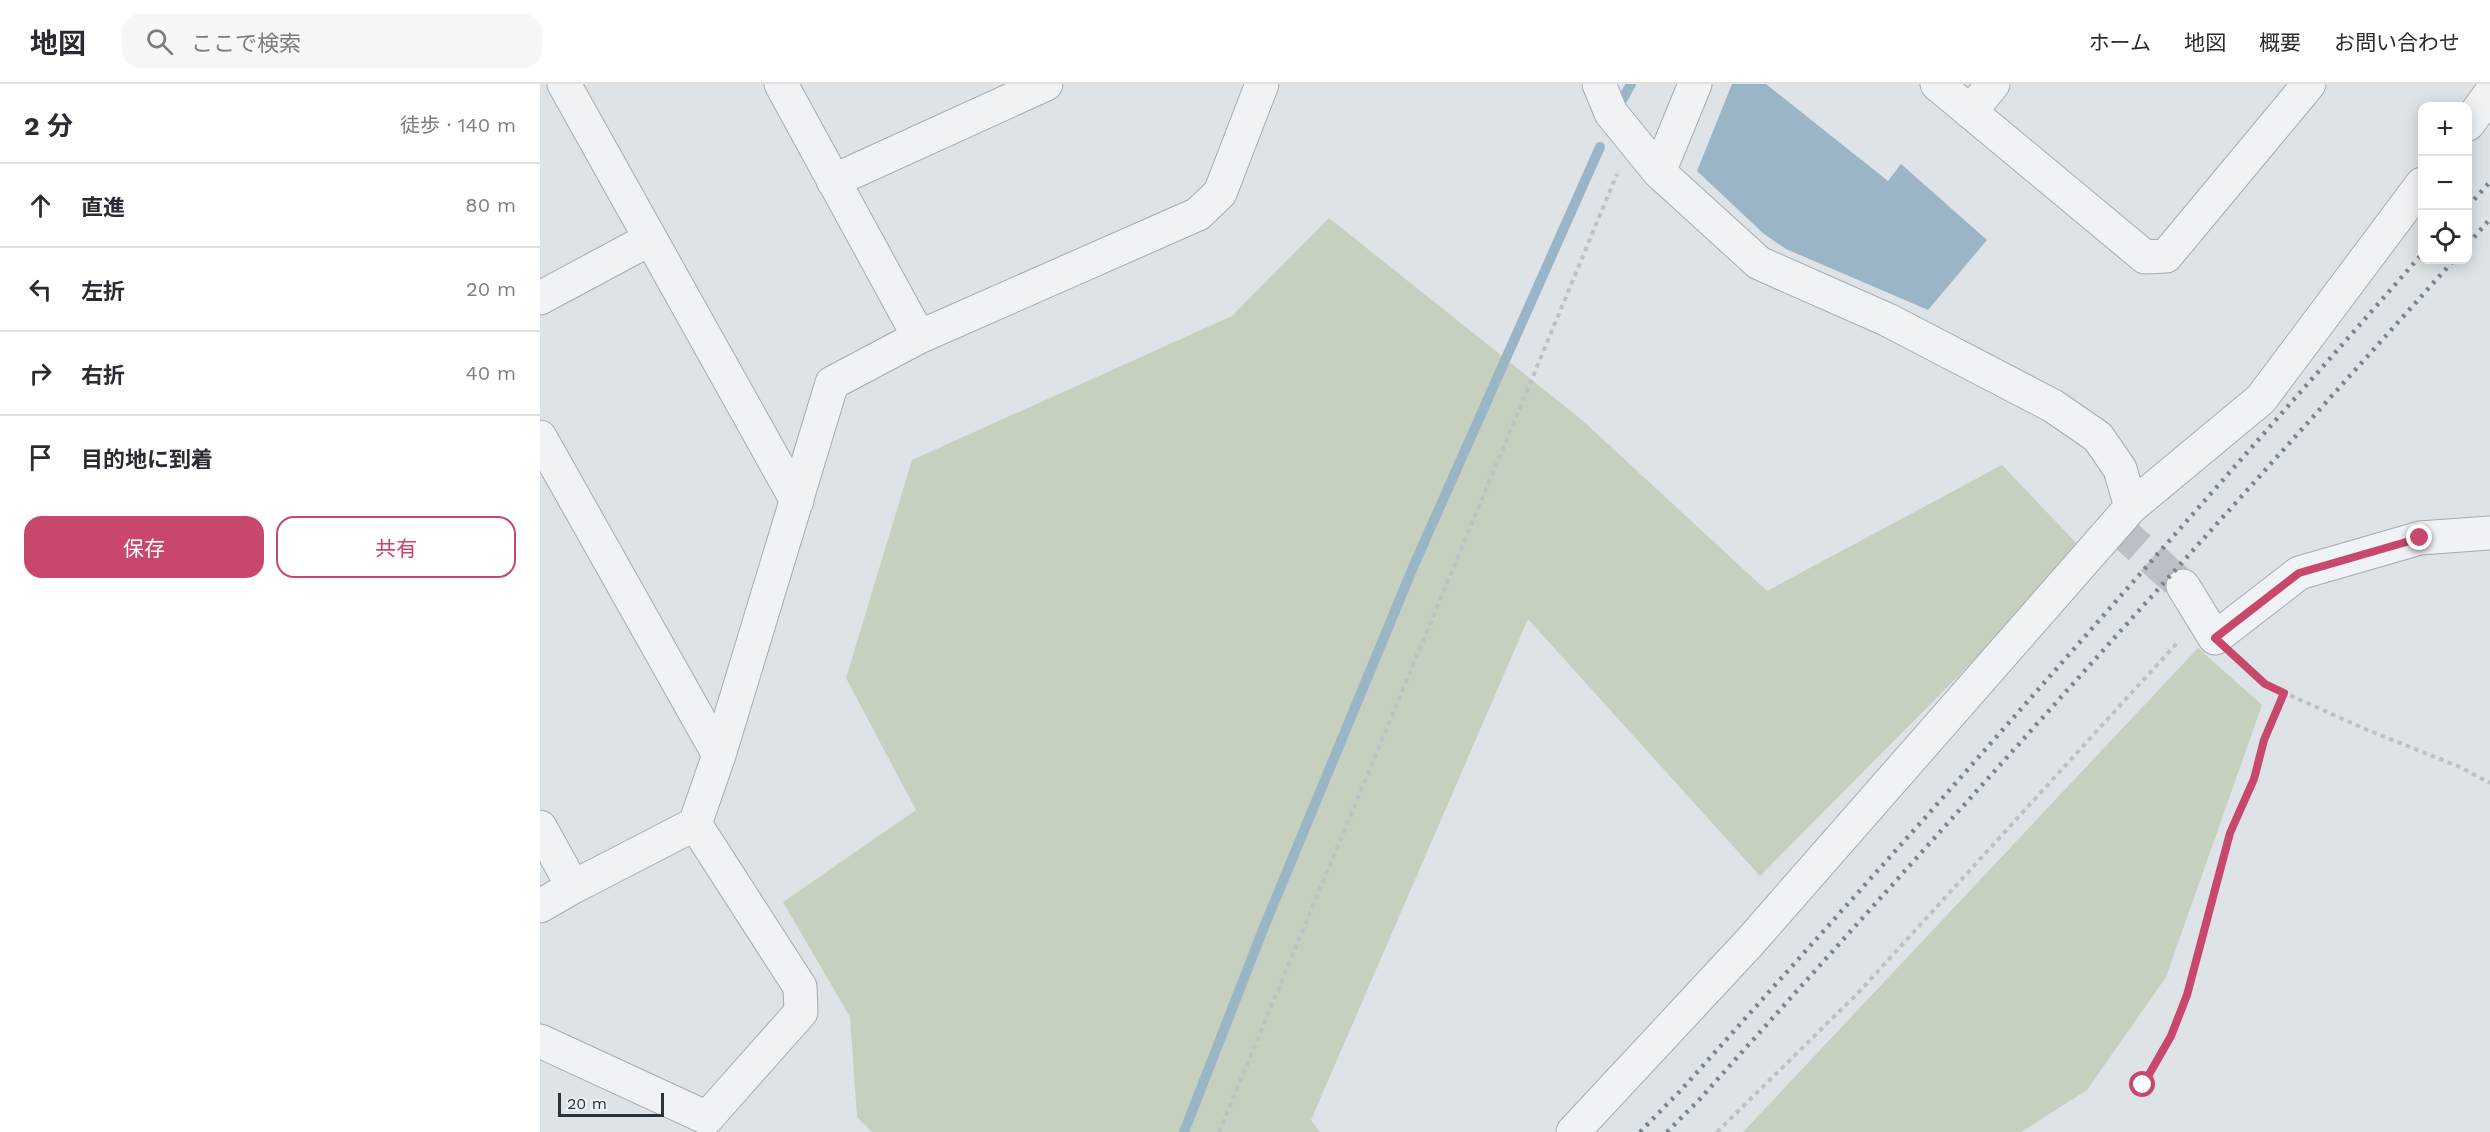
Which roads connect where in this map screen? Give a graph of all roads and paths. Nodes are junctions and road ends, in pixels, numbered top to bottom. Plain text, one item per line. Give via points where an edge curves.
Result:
1 (564, 84) edge
2 (781, 84) edge
3 (1046, 84) edge
4 (1262, 84) edge
5 (1599, 84) edge
6 (1695, 84) edge
7 (1936, 84) edge
8 (1993, 84) edge
9 (2309, 84) edge
10 (2490, 94) edge
11 (1970, 112) junction
12 (2472, 119) edge
13 (1634, 142) junction
14 (1659, 172) junction
15 (833, 181) junction
16 (2418, 189) edge
17 (650, 239) junction
18 (540, 298) edge
19 (919, 337) junction
20 (540, 437) edge
21 (797, 501) junction
22 (2131, 507) junction
23 (2490, 533) edge
24 (2183, 586) tunnel mouth
25 (2209, 628) junction
26 (2284, 693) junction
27 (719, 755) junction
28 (2490, 783) edge
29 (695, 824) junction
30 (540, 827) edge
31 (573, 887) junction
32 (540, 906) edge
33 (540, 1041) edge
34 (2143, 1085) dead end
35 (1219, 1132) edge
36 (1574, 1132) edge
37 (1717, 1132) edge

1 - 17 street
2 - 15 street
3 - 15 street
4 - 19 street via 1220,193 1198,214
5 - 13 street via 1611,113
6 - 14 street
7 - 11 street
8 - 11 street
9 - 11 street via 2166,255 2145,257
10 - 12 street
13 - 14 street
13 - 35 path
14 - 22 street via 1759,263 1888,320 2053,406 2098,437 2120,469
15 - 19 street
16 - 22 street via 2261,399
17 - 18 street
17 - 21 street
19 - 21 street via 832,383
20 - 27 street
21 - 27 street
22 - 36 street via 1749,943
23 - 25 street via 2420,538 2299,573
24 - 25 street
25 - 26 path via 2265,684
25 - 37 path via 2154,666 1859,992
26 - 28 path via 2460,766
26 - 34 path via 2230,833 2187,995 2171,1036
27 - 29 street
29 - 31 street
29 - 33 street via 800,987 801,1012 707,1118
30 - 31 street
31 - 32 street

